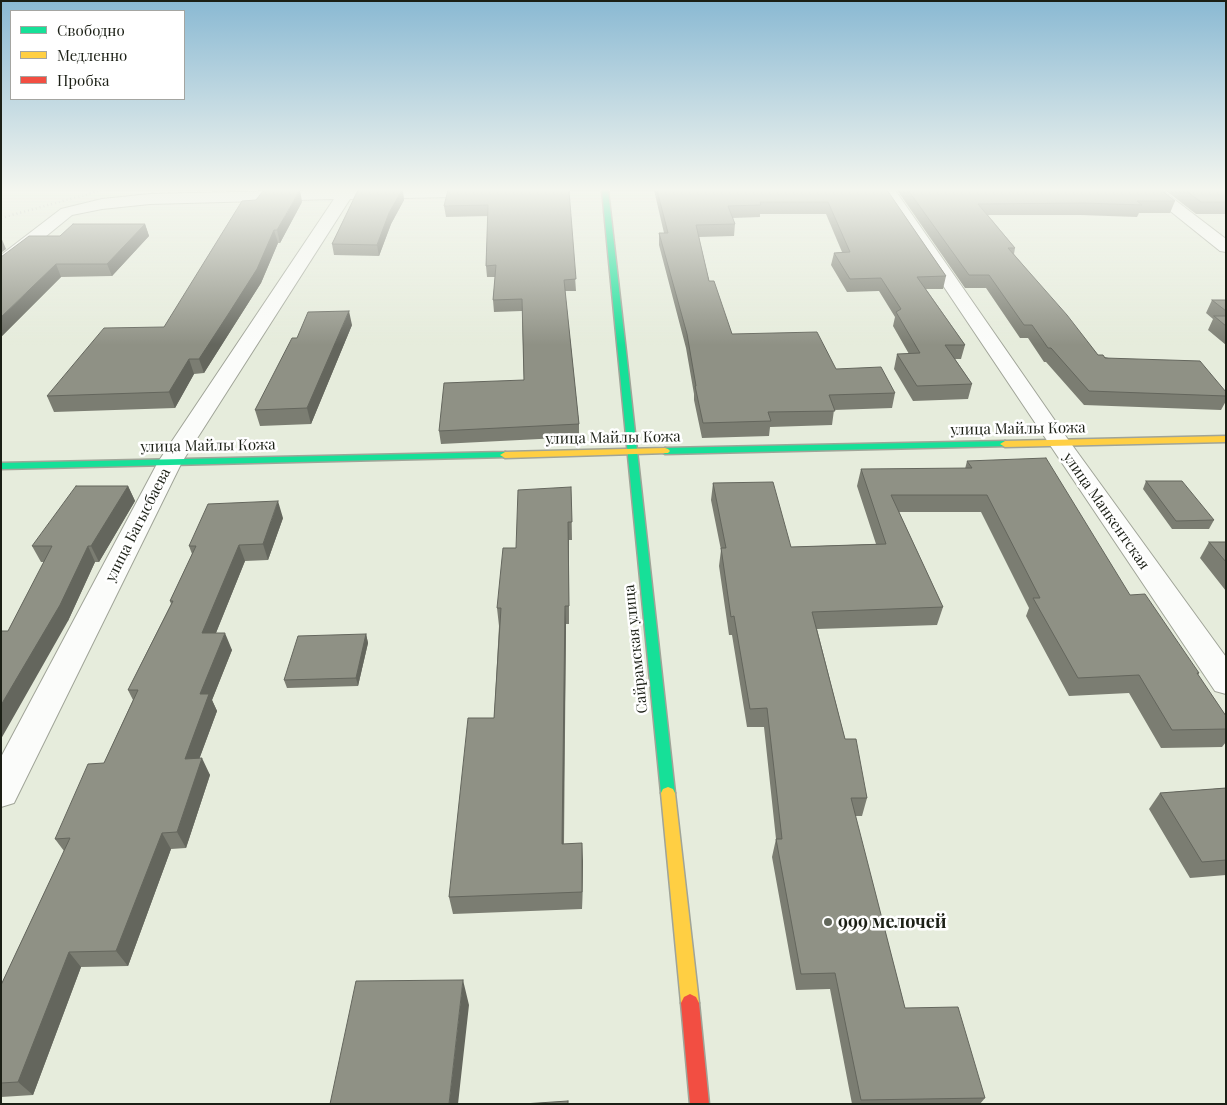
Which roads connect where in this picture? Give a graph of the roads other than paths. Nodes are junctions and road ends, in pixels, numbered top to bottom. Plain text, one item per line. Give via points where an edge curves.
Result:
1 (29, 242) edge
2 (314, 242) edge
3 (610, 242) edge
4 (922, 242) edge
5 (1, 264) edge
6 (1226, 439) edge
7 (1059, 443) junction
8 (631, 452) junction
9 (170, 462) junction
10 (1, 466) edge
11 (1226, 682) edge
12 (1, 792) edge
13 (700, 1104) edge

1 - 5 street
2 - 9 street, улица Багысбаева
3 - 8 main road, Сайрамская улица
4 - 7 street, улица Манкентская
6 - 7 main road, улица Майлы Кожа
7 - 8 main road, улица Майлы Кожа
7 - 11 street, улица Манкентская
8 - 9 main road, улица Майлы Кожа
8 - 13 main road, Сайрамская улица
9 - 10 main road, улица Майлы Кожа
9 - 12 street, улица Багысбаева

